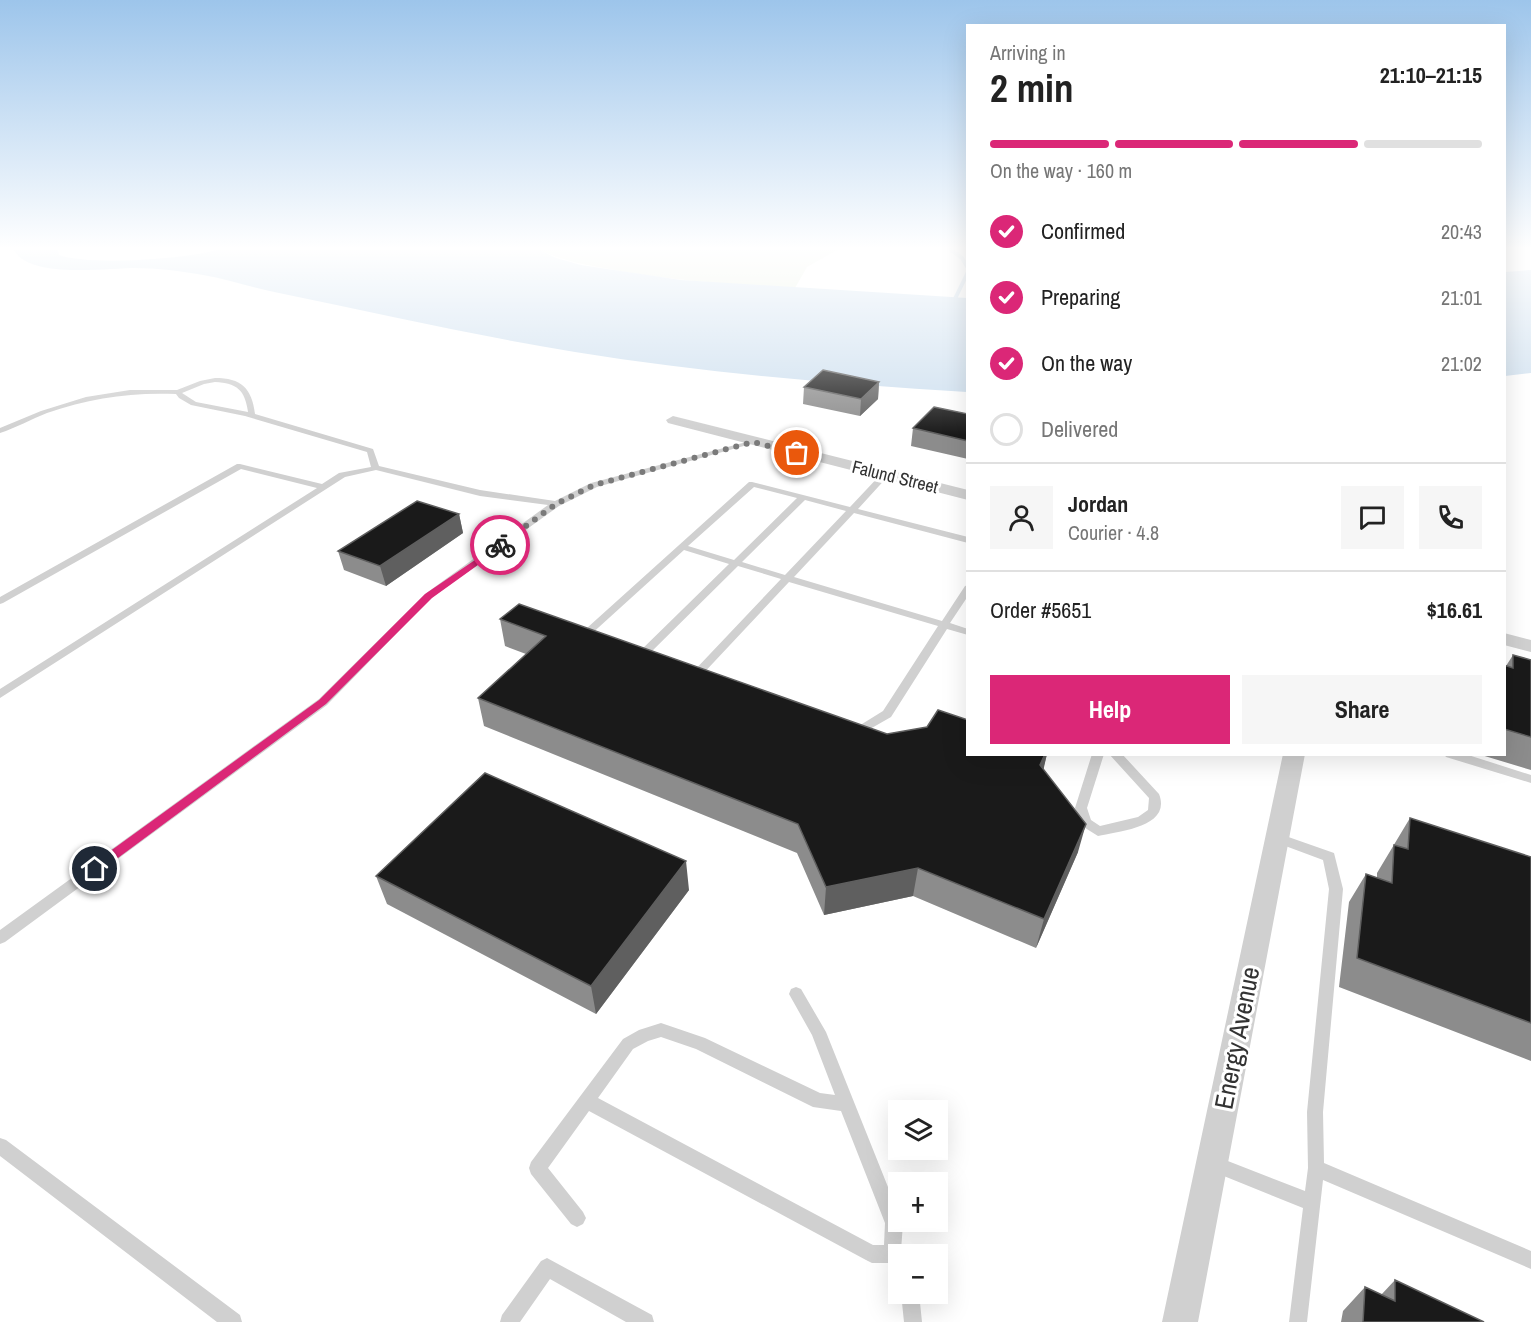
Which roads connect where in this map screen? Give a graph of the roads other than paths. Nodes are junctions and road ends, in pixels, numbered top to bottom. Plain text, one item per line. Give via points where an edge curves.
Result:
1 (178, 392) junction
2 (252, 417) junction
3 (673, 420) dead end
4 (0, 431) edge
5 (753, 442) junction
6 (376, 468) junction
7 (885, 475) junction
8 (324, 487) junction
9 (966, 495) edge
10 (803, 497) junction
11 (556, 504) junction
12 (852, 510) junction
13 (966, 539) edge
14 (682, 547) junction
15 (738, 564) junction
16 (788, 579) junction
17 (966, 591) edge
18 (0, 601) edge
19 (943, 624) junction
20 (966, 631) edge
21 (592, 640) edge
22 (1506, 640) edge
23 (1531, 646) edge
24 (641, 657) edge
25 (695, 676) edge
26 (0, 694) edge
27 (846, 729) edge
28 (1097, 756) edge
29 (1117, 756) edge
30 (1294, 756) edge
31 (1456, 756) edge
32 (1531, 779) edge
33 (1277, 838) junction
34 (0, 938) edge
35 (796, 994) dead end
36 (587, 1101) junction
37 (847, 1104) junction
38 (0, 1146) edge
39 (1212, 1162) junction
40 (1316, 1168) junction
41 (1312, 1203) junction
42 (577, 1218) dead end
43 (895, 1244) edge
44 (888, 1257) edge
45 (1531, 1260) edge
46 (912, 1304) edge
47 (233, 1322) edge
48 (509, 1322) edge
49 (645, 1322) edge
50 (914, 1322) edge
51 (1180, 1322) edge
52 (1298, 1322) edge

1 - 2 lane via 188,401
1 - 2 lane via 202,381 233,382 242,387
1 - 4 lane via 156,390 93,396
2 - 6 lane via 370,451
3 - 5 street, Falund Street
5 - 7 street, Falund Street
5 - 11 lane via 594,485
6 - 8 lane via 342,475
6 - 11 lane via 480,493
7 - 9 street, Falund Street
7 - 12 lane
8 - 18 lane via 240,466
8 - 26 lane
10 - 12 lane
10 - 14 lane via 752,484
10 - 15 lane
11 - 34 lane via 428,596 323,702
12 - 13 lane
12 - 16 lane
14 - 15 lane
14 - 21 lane via 582,637
15 - 16 lane
15 - 24 lane
16 - 19 lane
16 - 25 lane
17 - 19 lane
19 - 20 lane
19 - 27 lane via 887,714 860,729
22 - 23 street
28 - 29 lane via 1081,808 1086,823 1098,831 1142,821 1154,812 1155,797
30 - 33 street, Energy Avenue
31 - 32 lane
33 - 39 street, Energy Avenue
33 - 40 lane via 1329,856 1336,889 1315,1112
35 - 37 lane via 818,1032
36 - 37 lane via 628,1044 661,1030 700,1043 819,1101
36 - 42 lane via 537,1168
36 - 44 lane via 872,1254
37 - 43 lane via 894,1224
38 - 47 lane
39 - 41 lane
39 - 51 street, Energy Avenue
40 - 41 lane
40 - 45 lane
41 - 52 lane
46 - 50 lane
48 - 49 lane via 547,1267

